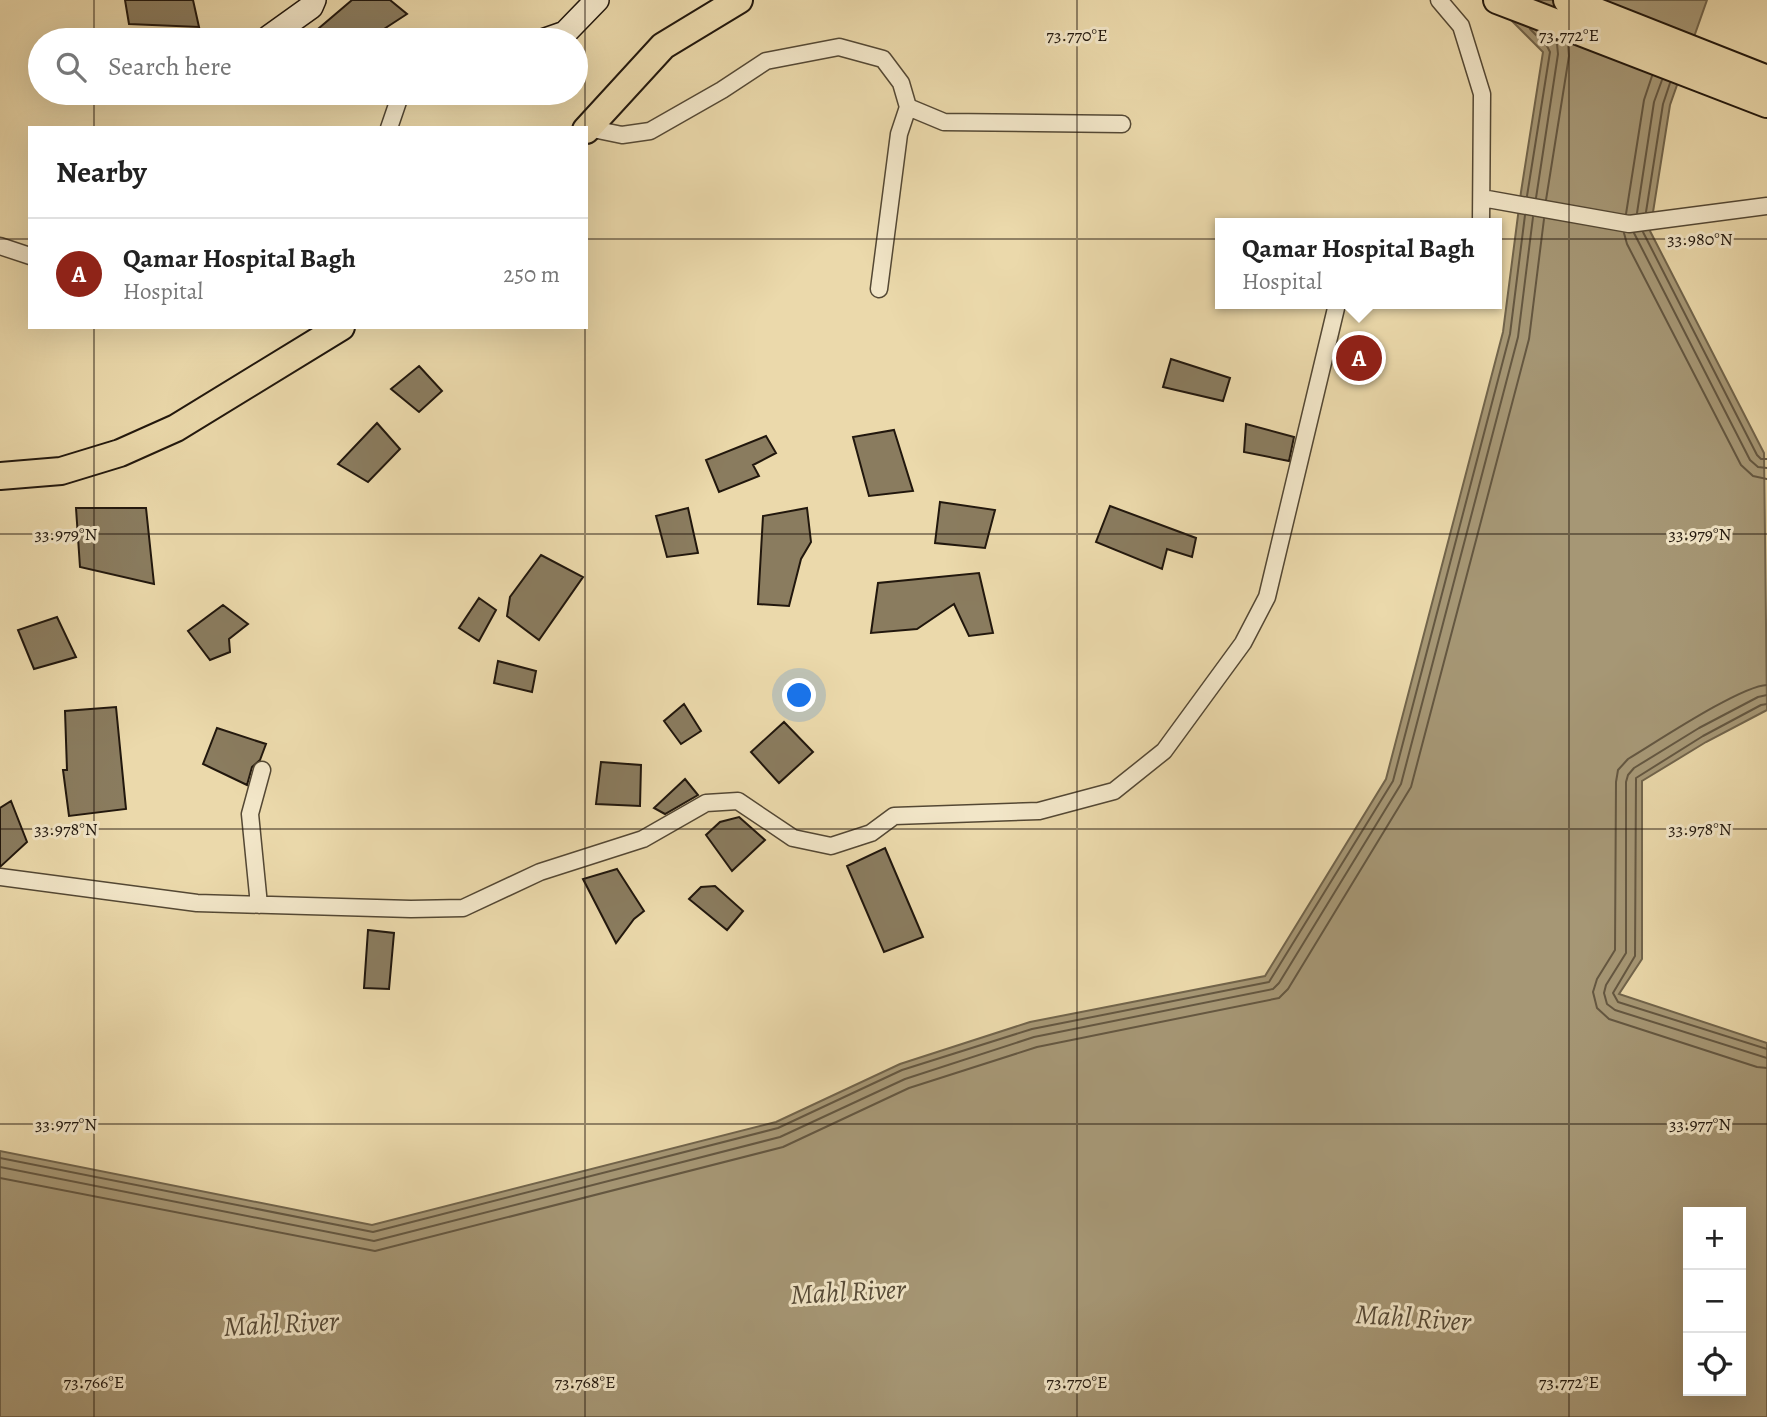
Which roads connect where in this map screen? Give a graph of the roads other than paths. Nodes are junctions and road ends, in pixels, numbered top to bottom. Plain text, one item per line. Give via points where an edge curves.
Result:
1 (314, 0) edge
2 (597, 0) edge
3 (739, 0) edge
4 (1439, 0) edge
5 (1497, 0) edge
6 (1567, 0) edge
7 (284, 28) edge
8 (570, 28) edge
9 (1767, 79) edge
10 (1767, 104) edge
11 (397, 105) edge
12 (908, 107) junction
13 (1122, 124) dead end
14 (389, 126) edge
15 (588, 128) edge
16 (588, 129) edge
17 (1482, 198) junction
18 (1767, 206) edge
19 (1481, 218) edge
20 (0, 246) edge
21 (28, 255) edge
22 (879, 289) dead end
23 (1336, 309) edge
24 (338, 329) edge
25 (0, 476) edge
26 (262, 770) dead end
27 (0, 877) edge
28 (259, 905) junction

1 - 7 main road via 311,8
2 - 8 main road
3 - 15 main road via 663,46
4 - 17 street via 1461,26 1482,94
5 - 10 main road
6 - 9 main road
11 - 14 street
12 - 13 street via 944,122
12 - 16 street via 901,83 883,59 839,47 766,61 650,131 622,135
12 - 22 street via 899,134
17 - 18 street via 1629,224
17 - 19 street
20 - 21 street
23 - 28 street via 1267,597 1243,643 1164,751 1114,791 1039,811 894,816 871,833 831,846 793,838 738,801 706,803 643,839 540,872 463,908
24 - 25 main road via 176,428 120,453 61,471
26 - 28 street via 250,814
27 - 28 street via 197,903

